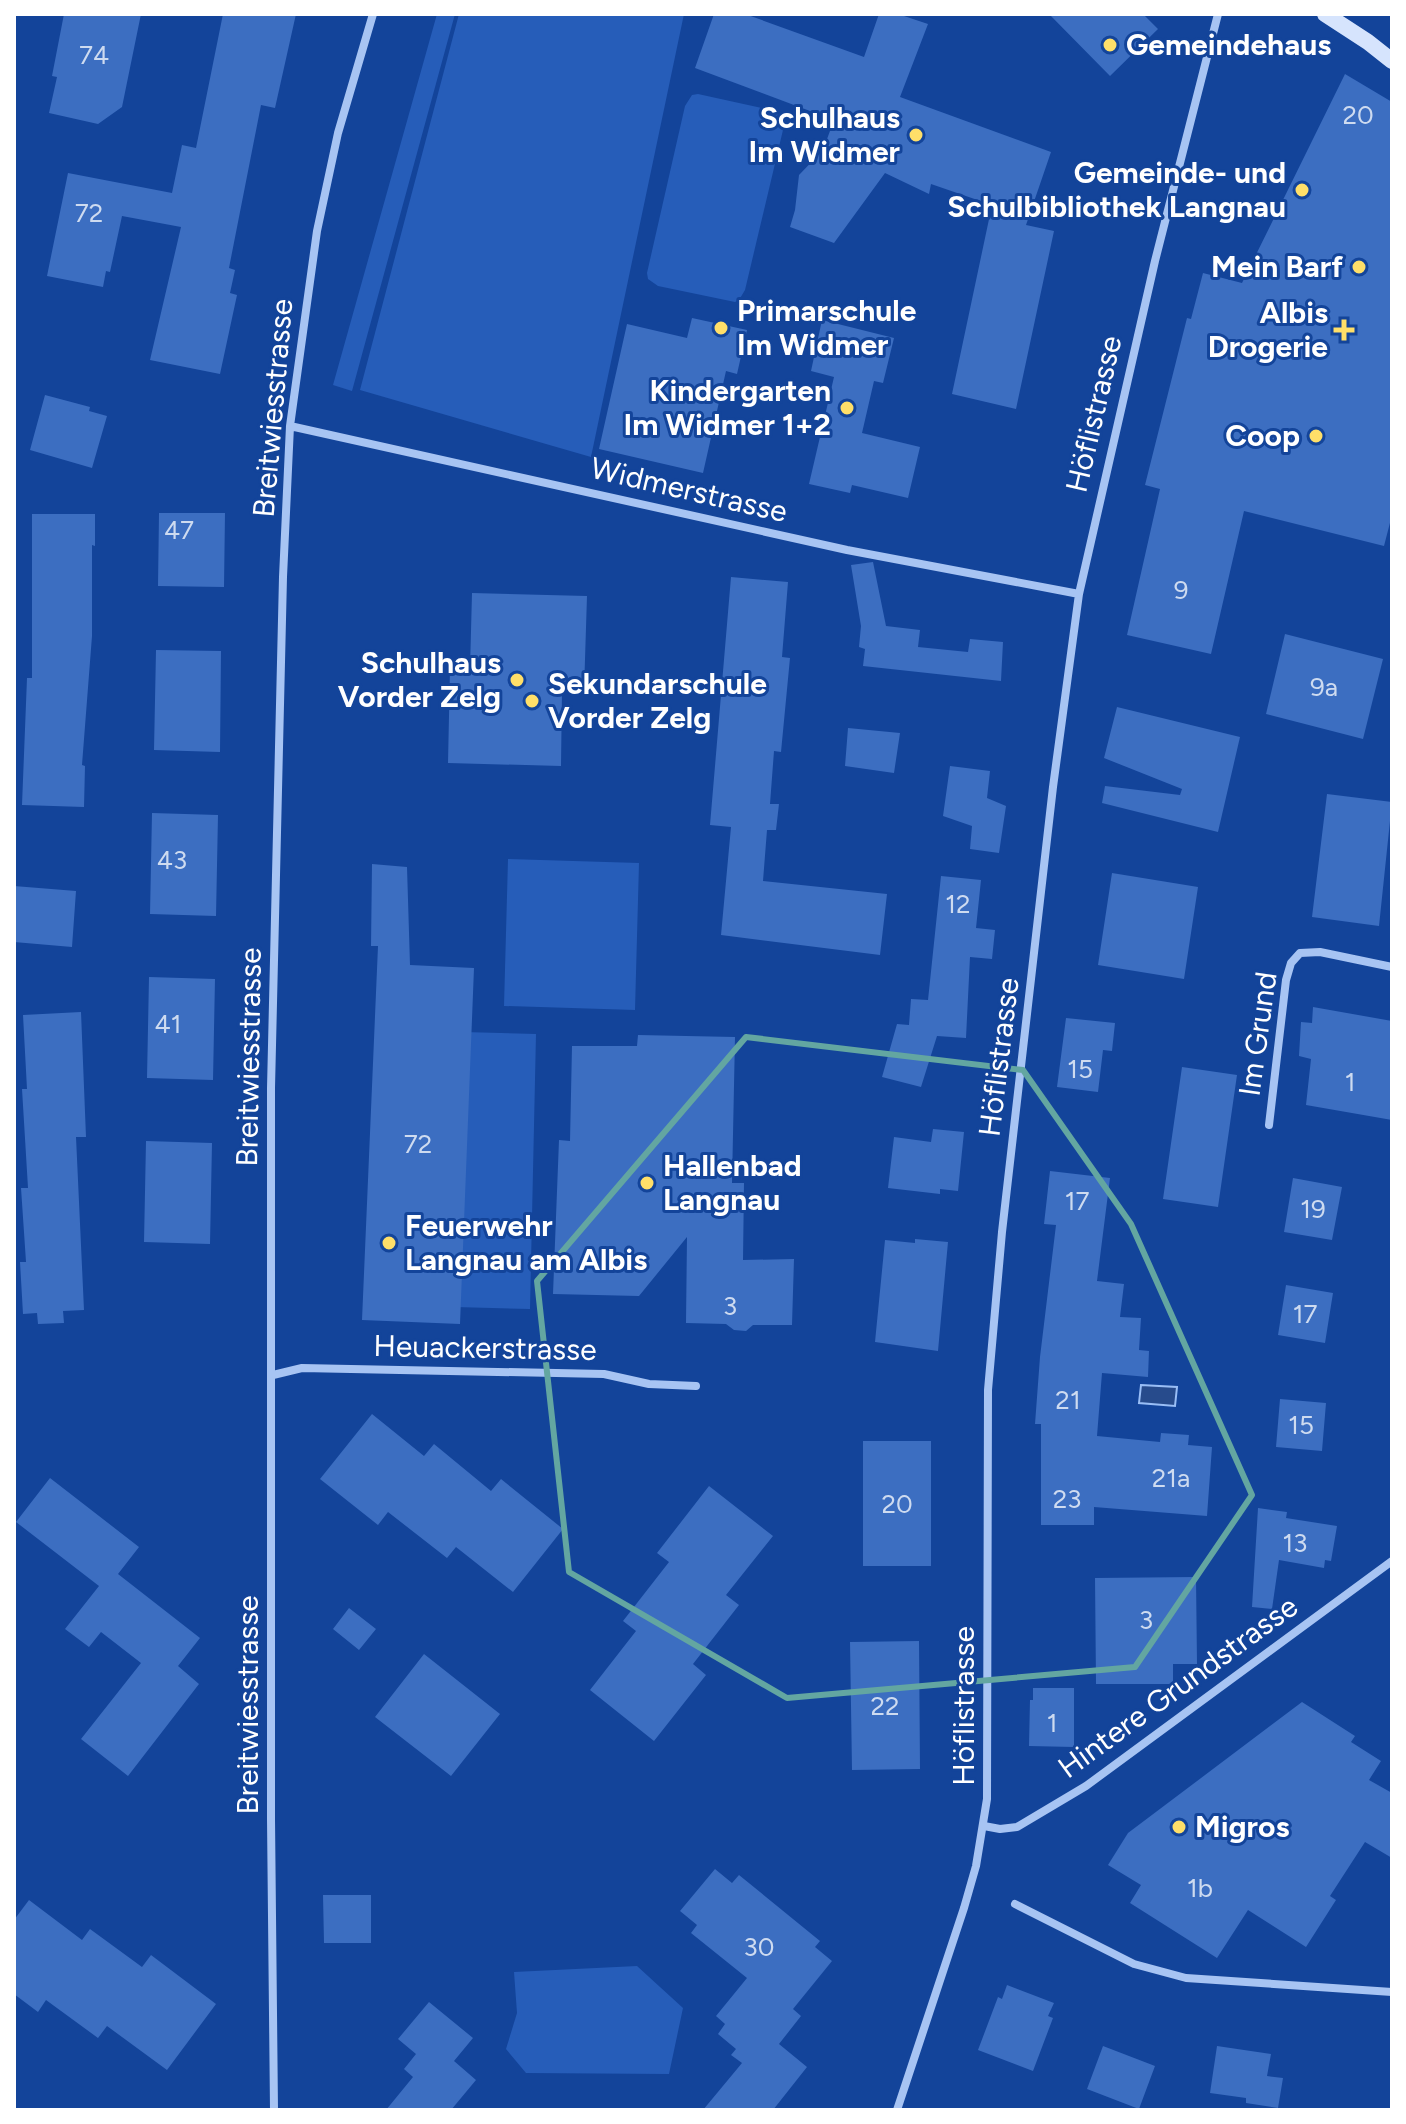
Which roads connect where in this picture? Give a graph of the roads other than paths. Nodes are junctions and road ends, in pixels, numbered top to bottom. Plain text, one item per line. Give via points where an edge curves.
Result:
1 (373, 14) edge
2 (1218, 14) edge
3 (1325, 14) edge
4 (1392, 61) edge
5 (290, 426) junction
6 (1079, 594) junction
7 (1392, 967) edge
8 (1269, 1125) dead end
9 (273, 1375) junction
10 (696, 1386) dead end
11 (1392, 1561) edge
12 (984, 1826) junction
13 (1015, 1904) dead end
14 (1392, 1992) edge
15 (274, 2110) edge
16 (897, 2110) edge

1 - 5 street, Breitwiesstrasse via 338,133 317,231
2 - 6 street, Höflistrasse
3 - 4 main road
5 - 6 street, Widmerstrasse via 847,550
5 - 9 street, Breitwiesstrasse via 271,1088
6 - 12 street, Höflistrasse via 1002,1232 988,1390 989,1771
7 - 8 street, Im Grund via 1320,952 1300,953 1291,963
9 - 10 street, Heuackerstrasse via 302,1368 604,1374 649,1384
9 - 15 street, Breitwiesstrasse
11 - 12 street, Hintere Grundstrasse via 1086,1786 1017,1827
12 - 16 street, Höflistrasse via 964,1908
13 - 14 street via 1134,1964 1186,1978

